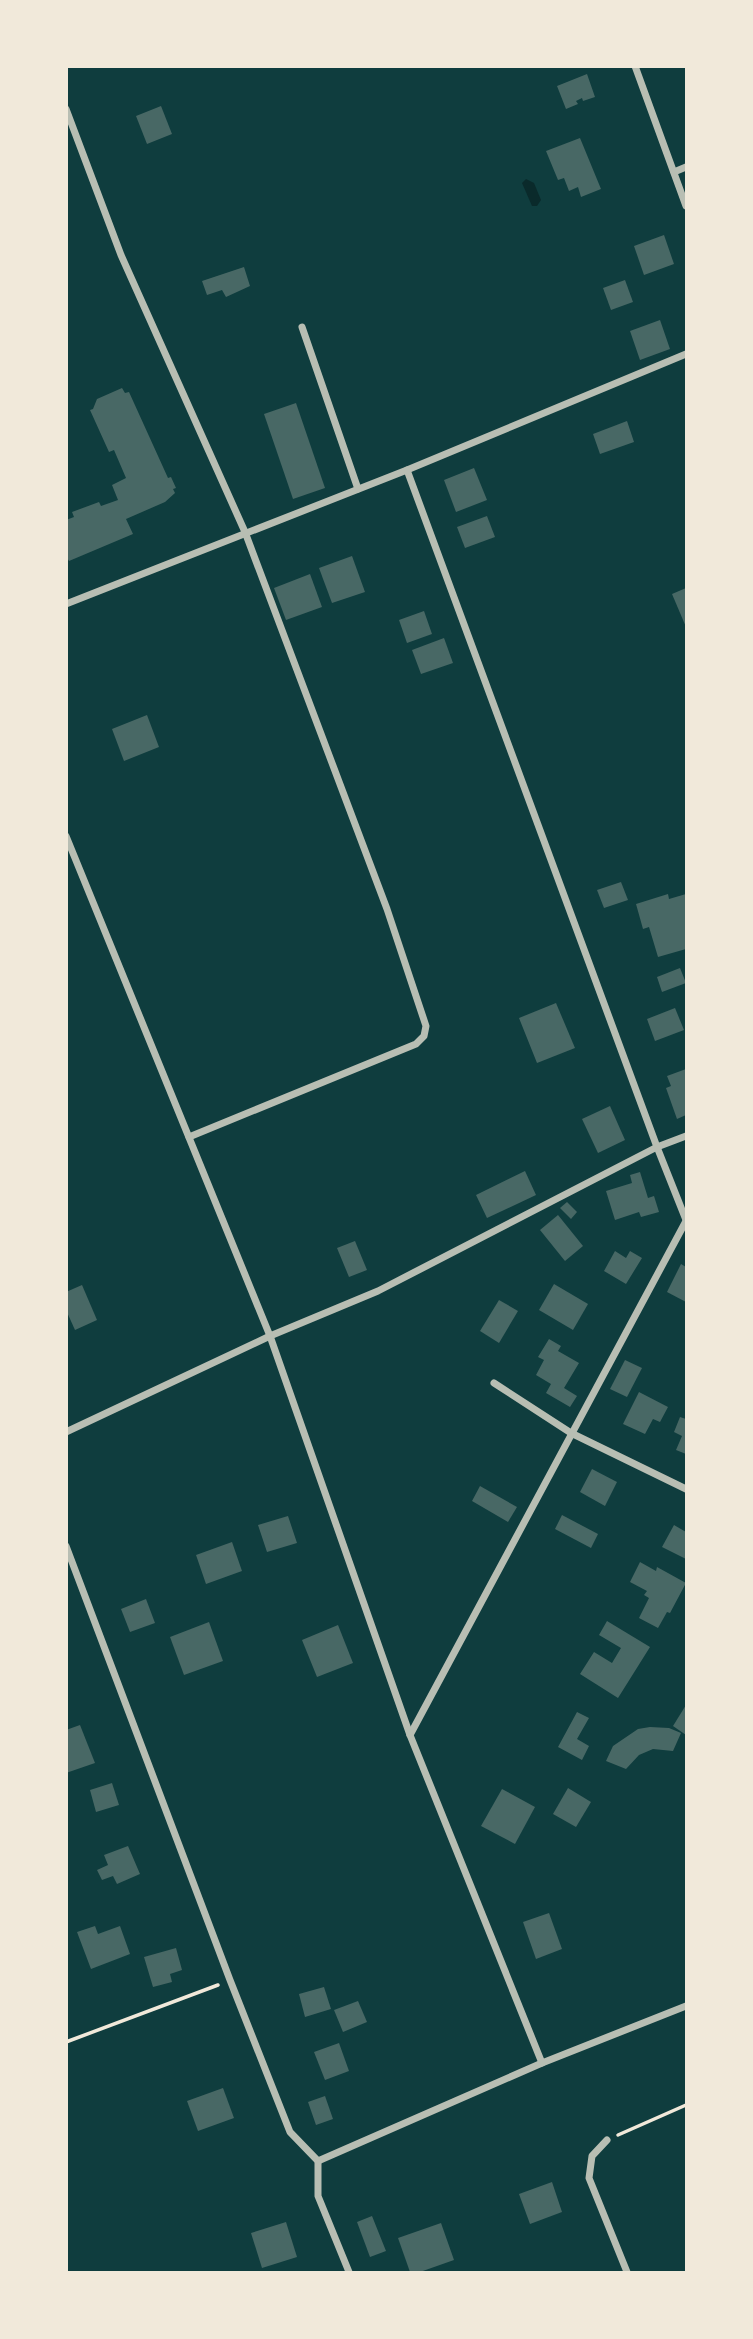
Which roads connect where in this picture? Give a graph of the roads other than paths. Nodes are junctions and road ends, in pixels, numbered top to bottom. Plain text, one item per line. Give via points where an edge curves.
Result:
1 (635, 66) edge
2 (66, 109) edge
3 (687, 167) edge
4 (674, 172) junction
5 (687, 206) edge
6 (302, 327) dead end
7 (687, 354) edge
8 (407, 470) junction
9 (358, 489) junction
10 (245, 532) junction
11 (66, 604) edge
12 (66, 836) edge
13 (687, 1136) edge
14 (189, 1137) junction
15 (657, 1147) junction
16 (687, 1220) edge
17 (270, 1336) junction
18 (494, 1382) dead end
19 (66, 1432) edge
20 (570, 1433) junction
21 (687, 1489) edge
22 (66, 1546) edge
23 (410, 1735) junction
24 (687, 2006) edge
25 (542, 2063) junction
26 (607, 2140) road end
27 (318, 2161) junction
28 (349, 2273) edge
29 (627, 2273) edge

1 - 4 street
2 - 10 street via 121,255
3 - 4 street
4 - 5 street
6 - 9 street
7 - 8 street
8 - 9 street
8 - 15 street
9 - 10 street
10 - 11 street
10 - 14 street via 387,909 426,1026 416,1044
12 - 14 street
13 - 15 street
14 - 17 street
15 - 16 street
15 - 17 street via 378,1291
16 - 20 street
17 - 19 street
17 - 23 street
18 - 20 street
20 - 21 street
20 - 23 street
22 - 27 street via 290,2132
23 - 25 street
24 - 25 street
25 - 27 street
26 - 29 street via 592,2156 590,2178
27 - 28 street via 318,2196

